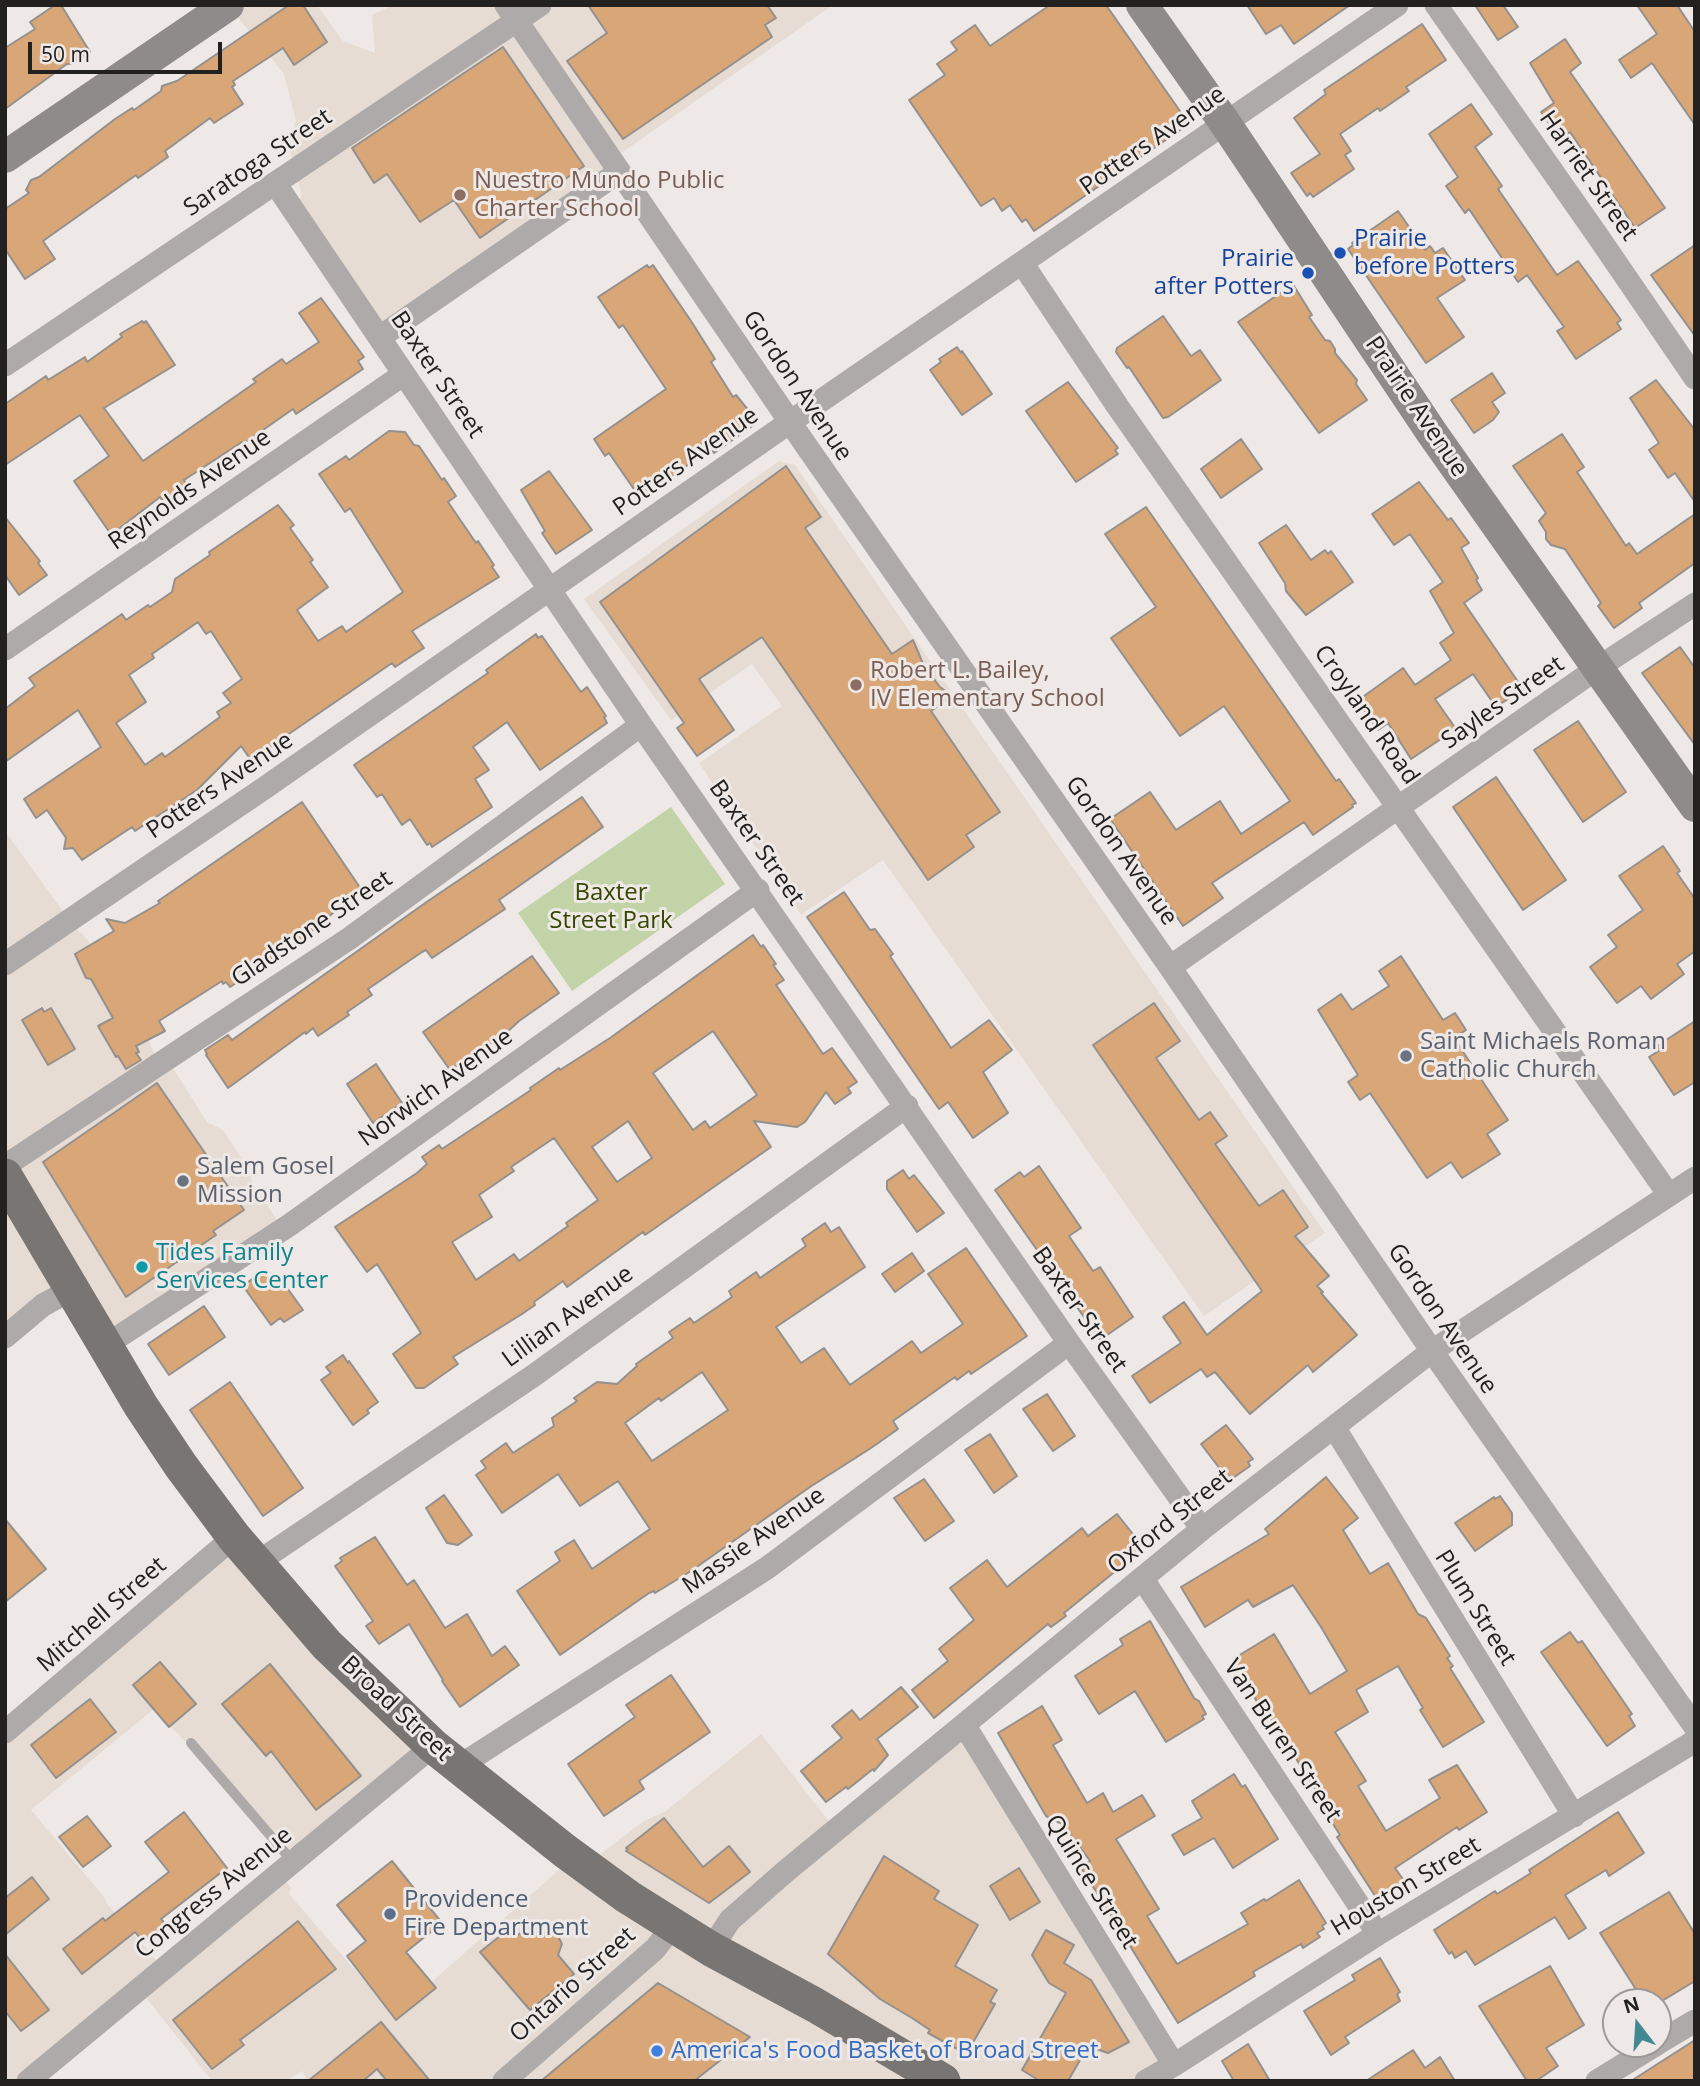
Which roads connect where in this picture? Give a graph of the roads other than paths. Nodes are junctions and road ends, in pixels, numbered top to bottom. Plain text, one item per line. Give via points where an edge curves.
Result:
1 (540, 5) edge
2 (1142, 5) edge
3 (1397, 5) edge
4 (1436, 5) edge
5 (220, 7) edge
6 (511, 13) edge
7 (1225, 123) junction
8 (5, 157) edge
9 (619, 172) junction
10 (275, 183) junction
11 (1022, 263) junction
12 (380, 337) junction
13 (5, 365) edge
14 (404, 374) junction
15 (1695, 378) edge
16 (790, 422) junction
17 (550, 589) junction
18 (1695, 604) edge
19 (5, 649) edge
20 (1599, 667) junction
21 (641, 725) junction
22 (1695, 806) edge
23 (1399, 807) junction
24 (758, 890) junction
25 (5, 964) edge
26 (1170, 967) junction
27 (907, 1106) junction
28 (5, 1166) edge
29 (5, 1177) edge
30 (1695, 1178) edge
31 (1669, 1195) junction
32 (71, 1290) junction
33 (5, 1337) edge
34 (1069, 1343) junction
35 (106, 1345) junction
36 (1432, 1351) junction
37 (1334, 1427) junction
38 (1202, 1529) junction
39 (245, 1551) junction
40 (1142, 1578) junction
41 (965, 1726) junction
42 (1695, 1727) edge
43 (5, 1732) edge
44 (1695, 1741) edge
45 (191, 1743) dead end
46 (446, 1757) junction
47 (1574, 1816) junction
48 (293, 1863) junction
49 (673, 1926) junction
50 (1378, 1934) junction
51 (711, 1949) junction
52 (1695, 2021) edge
53 (1672, 2035) edge
54 (1635, 2058) edge
55 (1174, 2065) junction
56 (28, 2081) edge
57 (504, 2081) edge
58 (943, 2081) edge
59 (1146, 2081) edge
60 (1597, 2081) edge

1 - 6 street, Saratoga Street
2 - 7 street, Prairie Avenue
3 - 7 street, Potters Avenue
4 - 15 street, Harriet Street
5 - 8 street
6 - 9 street, Gordon Avenue
6 - 10 street, Saratoga Street
7 - 11 street, Potters Avenue
7 - 20 street, Prairie Avenue via 1432,433
9 - 12 street
9 - 16 street, Gordon Avenue
10 - 12 street, Baxter Street
10 - 13 street, Saratoga Street
11 - 16 street, Potters Avenue
11 - 23 street, Croyland Road
12 - 14 street, Baxter Street
14 - 17 street, Baxter Street
14 - 19 street, Reynolds Avenue
16 - 17 street, Potters Avenue
16 - 26 street, Gordon Avenue
17 - 21 street, Baxter Street
17 - 25 street, Potters Avenue
18 - 20 street, Sayles Street
20 - 22 street, Prairie Avenue
20 - 23 street, Sayles Street
21 - 24 street, Baxter Street
21 - 28 street, Gladstone Street via 350,938
23 - 26 street, Sayles Street
23 - 31 street, Croyland Road
24 - 27 street, Baxter Street
24 - 35 street, Norwich Avenue via 291,1224
26 - 36 street, Gordon Avenue
27 - 34 street, Baxter Street
27 - 39 street, Lillian Avenue via 533,1376
29 - 32 main road, Broad Street
30 - 31 street, Oxford Street
31 - 36 street, Oxford Street
32 - 33 street via 43,1305
32 - 35 main road, Broad Street
34 - 38 street, Baxter Street
34 - 46 street, Massie Avenue via 767,1568
35 - 39 main road, Broad Street via 174,1456
36 - 37 street, Oxford Street
36 - 42 street, Gordon Avenue
37 - 38 street, Oxford Street
37 - 47 street, Plum Street
38 - 40 street, Oxford Street
39 - 43 street, Mitchell Street
39 - 46 main road, Broad Street via 327,1645
40 - 41 street, Oxford Street
40 - 50 street, Van Buren Street
41 - 51 street, Oxford Street via 730,1920
41 - 55 street, Quince Street
44 - 47 street, Houston Street
45 - 48 lane
46 - 48 street, Congress Avenue
46 - 49 main road, Broad Street via 565,1851
47 - 50 street, Houston Street
48 - 56 street, Congress Avenue
49 - 51 main road, Broad Street
49 - 57 street, Ontario Street via 655,1949
50 - 55 street, Houston Street
51 - 58 main road, Broad Street
52 - 53 street
54 - 60 street
55 - 59 street, Houston Street

